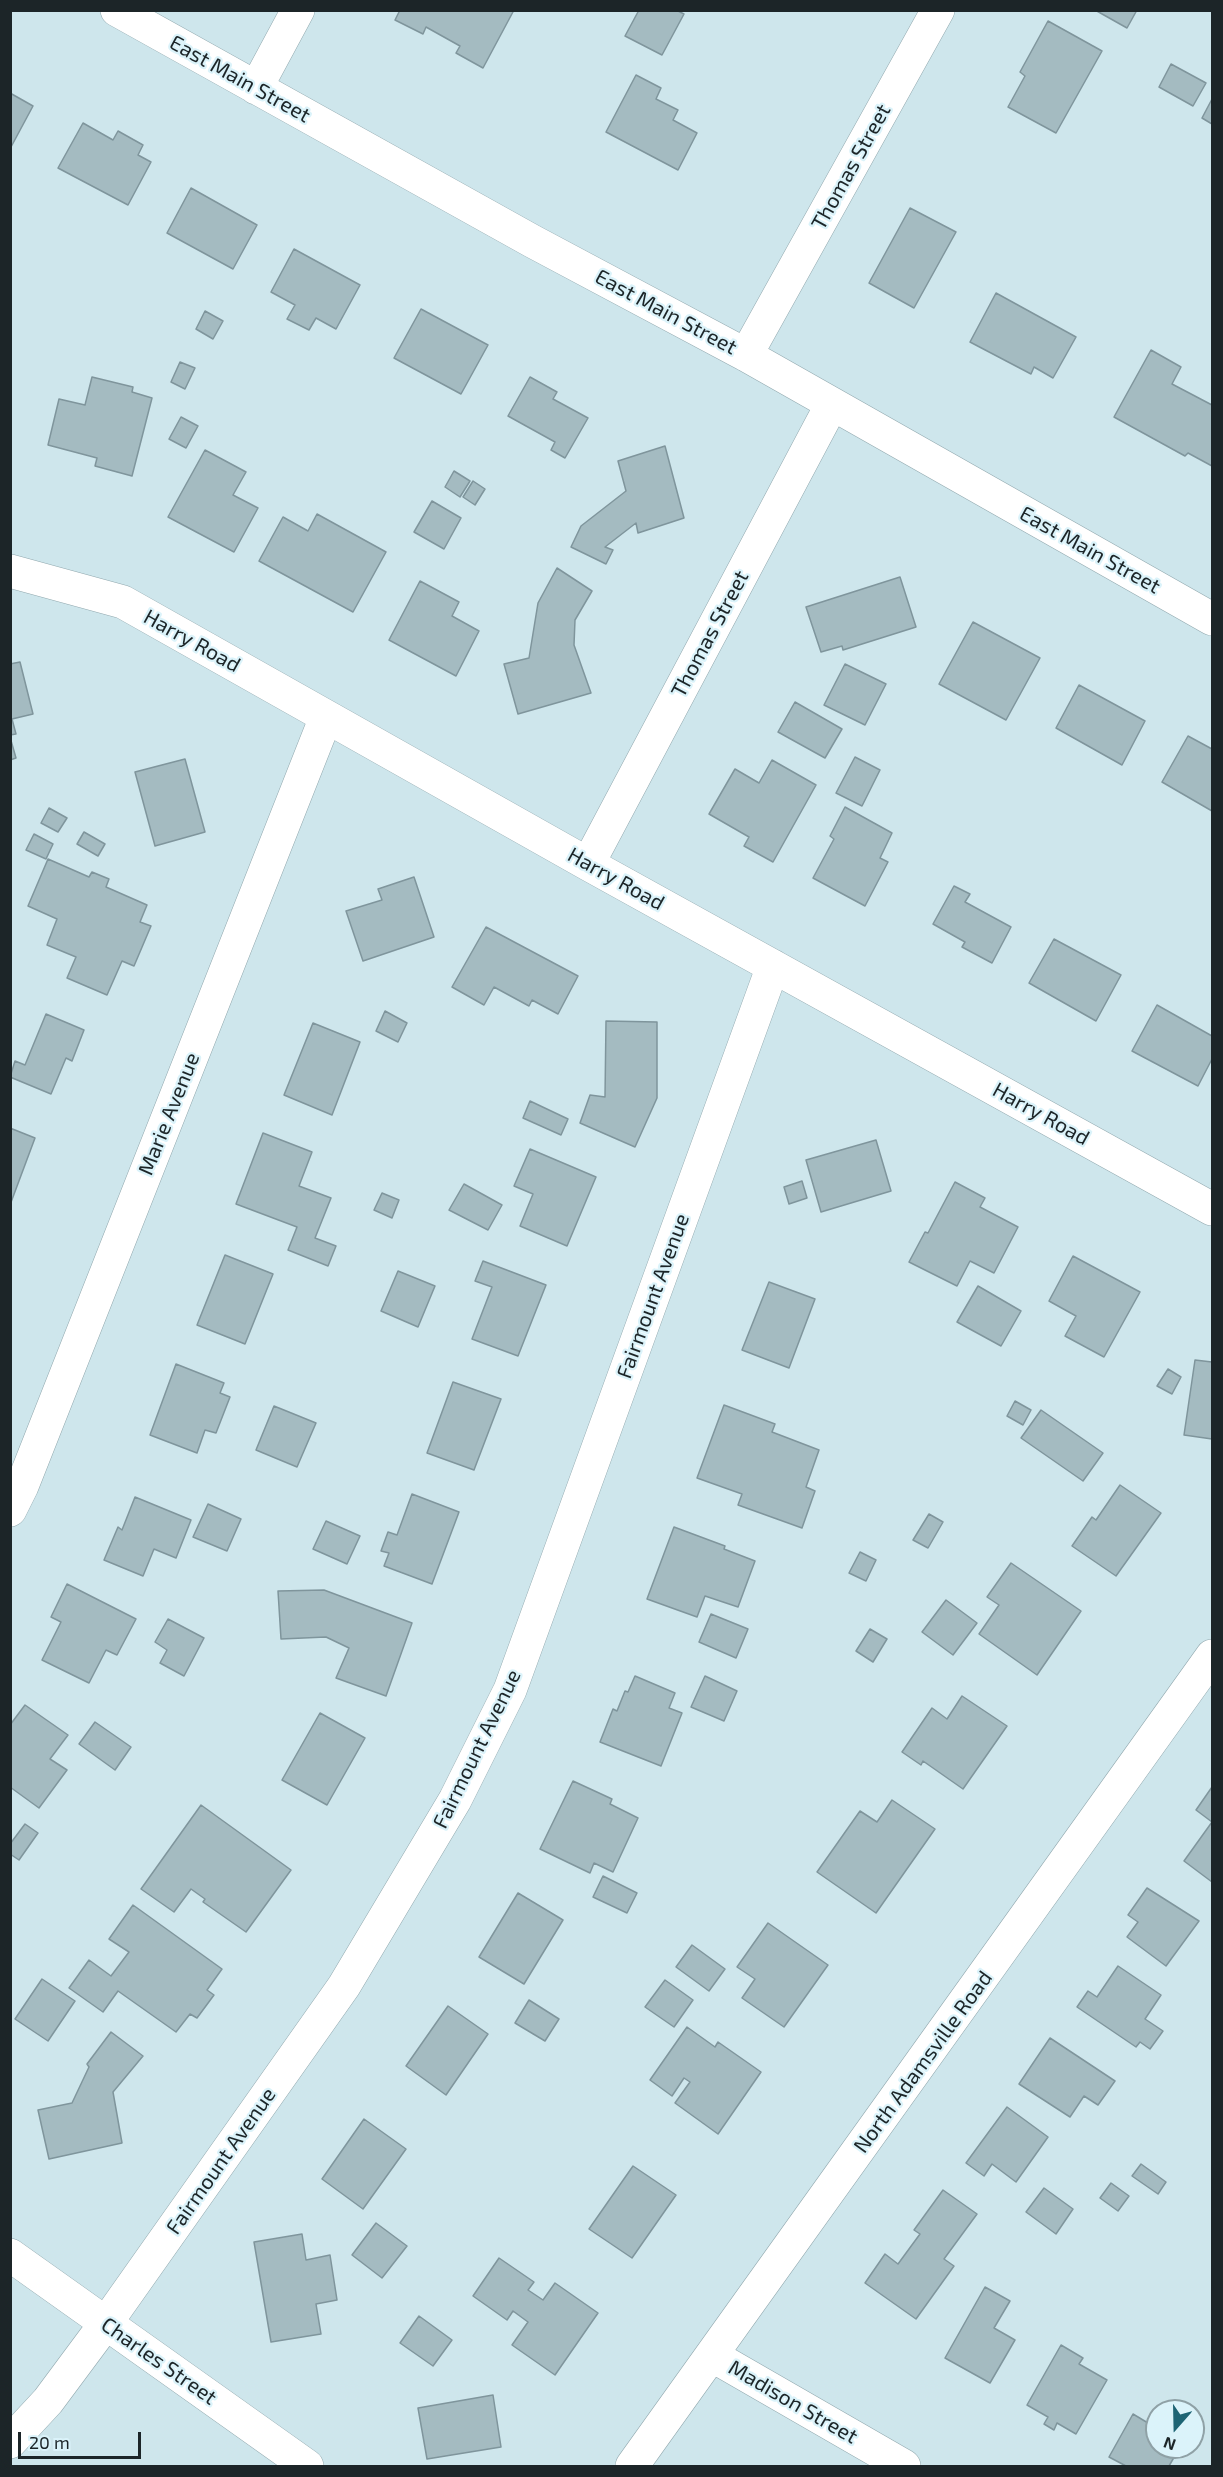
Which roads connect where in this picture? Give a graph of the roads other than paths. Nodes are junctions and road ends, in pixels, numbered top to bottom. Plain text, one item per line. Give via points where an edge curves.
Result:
1 (117, 10) edge
2 (298, 10) edge
3 (938, 10) edge
4 (256, 88) junction
5 (746, 355) junction
6 (832, 404) junction
7 (10, 571) edge
8 (1212, 619) edge
9 (326, 717) junction
10 (588, 864) junction
11 (773, 966) junction
12 (1212, 1209) edge
13 (10, 1510) edge
14 (1212, 1656) edge
15 (10, 2255) edge
16 (106, 2323) junction
17 (713, 2355) junction
18 (10, 2442) edge
19 (307, 2466) edge
20 (632, 2466) edge
21 (904, 2466) edge

1 - 4 street, East Main Street
2 - 4 street
3 - 5 street, Thomas Street
4 - 5 street, East Main Street
5 - 6 street, East Main Street
6 - 8 street, East Main Street
6 - 10 street, Thomas Street
7 - 9 street, Harry Road via 123,602
9 - 10 street, Harry Road
9 - 13 street, Marie Avenue
10 - 11 street, Harry Road
11 - 12 street, Harry Road
11 - 16 street, Fairmount Avenue via 510,1690 455,1800 344,1986
14 - 17 street, North Adamsville Road
15 - 16 street, Charles Street
16 - 18 street, Fairmount Avenue via 48,2401
16 - 19 street, Charles Street
17 - 20 street, North Adamsville Road
17 - 21 street, Madison Street

